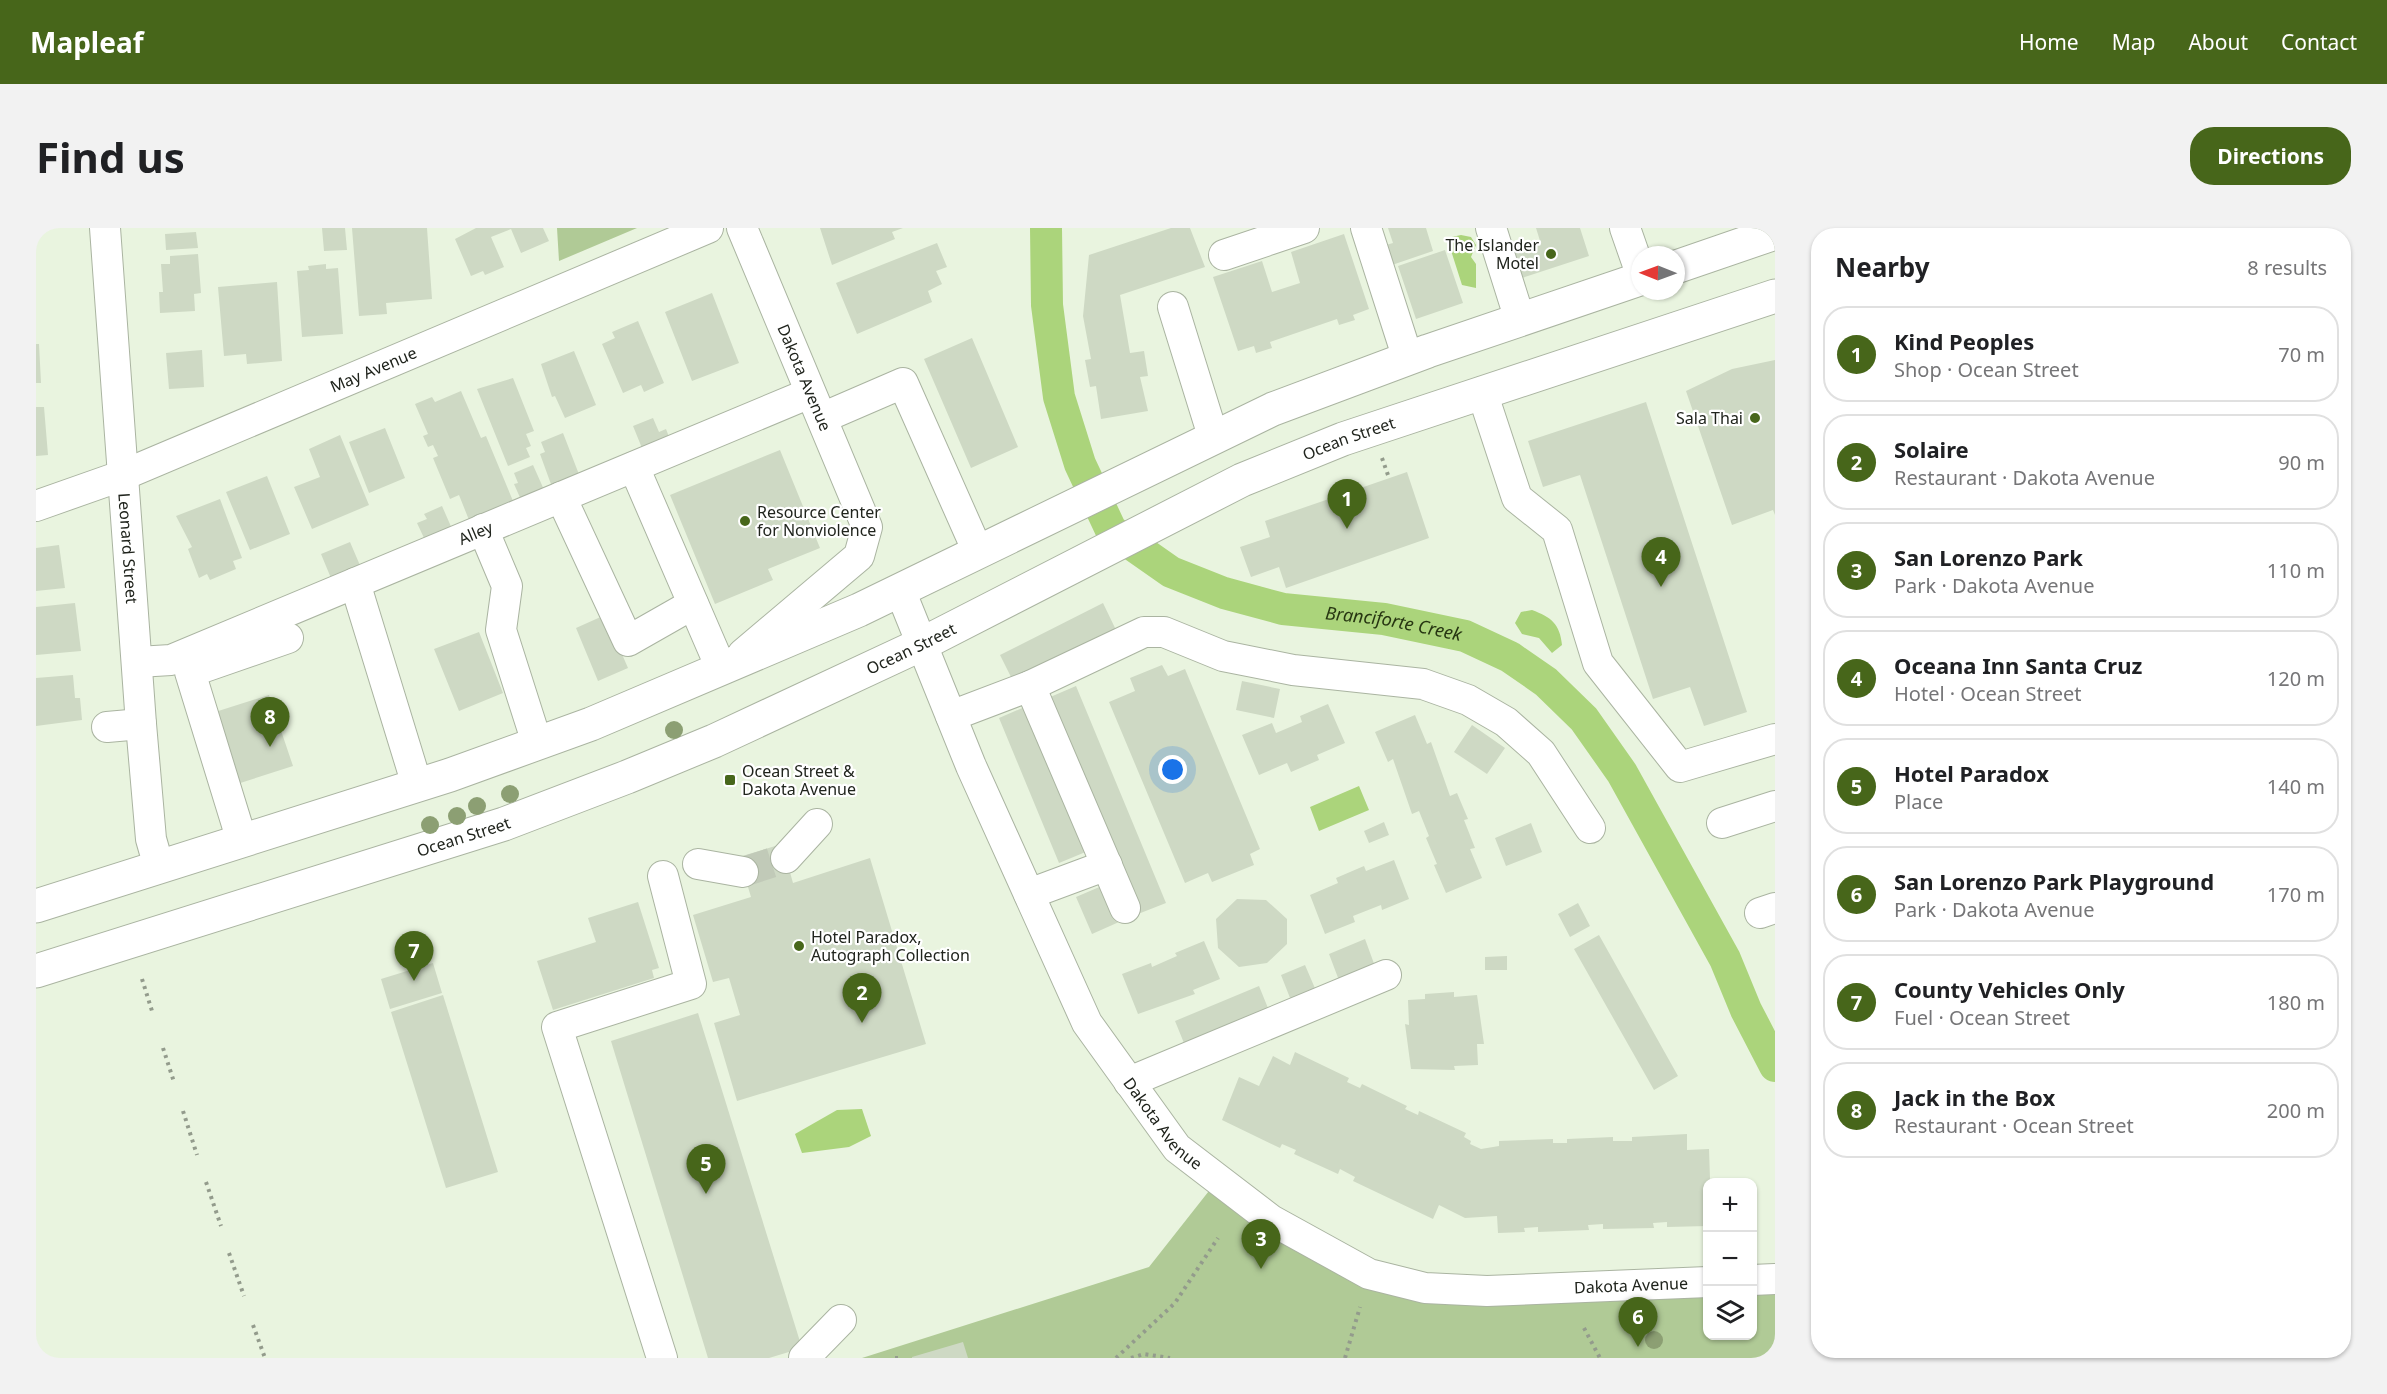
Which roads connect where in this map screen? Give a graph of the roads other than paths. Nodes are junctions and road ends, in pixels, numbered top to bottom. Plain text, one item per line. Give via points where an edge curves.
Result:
1 (105, 228) edge
2 (708, 228) edge
3 (742, 228) edge
4 (1304, 228) edge
5 (1366, 228) edge
6 (1491, 228) edge
7 (1625, 228) edge
8 (1775, 233) edge
9 (1631, 246) edge
10 (1224, 255) dead end
11 (1685, 264) edge
12 (1631, 282) edge
13 (1775, 296) edge
14 (1173, 307) dead end
15 (1520, 320) junction
16 (1408, 359) junction
17 (1482, 392) junction
18 (816, 405) junction
19 (1213, 436) junction
20 (634, 467) junction
21 (122, 476) junction
22 (561, 497) junction
23 (36, 506) edge
24 (483, 529) junction
25 (978, 552) junction
26 (355, 583) junction
27 (900, 590) junction
28 (693, 604) junction
29 (288, 638) dead end
30 (922, 644) junction
31 (726, 666) junction
32 (190, 672) junction
33 (138, 673) junction
34 (1030, 686) junction
35 (951, 716) junction
36 (141, 724) junction
37 (107, 727) dead end
38 (1775, 739) edge
39 (537, 743) junction
40 (417, 785) junction
41 (1775, 806) edge
42 (1722, 823) dead end
43 (817, 824) dead end
44 (1590, 828) dead end
45 (242, 841) junction
46 (786, 858) tunnel mouth
47 (698, 864) dead end
48 (1107, 865) junction
49 (159, 867) junction
50 (743, 872) tunnel mouth
51 (663, 876) dead end
52 (1029, 894) junction
53 (36, 906) edge
54 (1125, 908) dead end
55 (36, 970) edge
56 (1386, 975) dead end
57 (1129, 1082) junction
58 (1775, 1279) edge
59 (1757, 1280) edge
60 (1703, 1282) edge
61 (841, 1320) dead end
62 (662, 1358) edge
63 (804, 1358) edge

1 - 21 street, Leonard Street
2 - 21 street, May Avenue
3 - 18 street, Dakota Avenue
4 - 10 street
5 - 16 street
6 - 15 street
7 - 9 street
8 - 11 main road
12 - 15 main road
13 - 17 main road, Ocean Street
14 - 19 street
15 - 16 main road
16 - 19 main road via 1273,409
17 - 30 main road, Ocean Street via 1242,480
17 - 38 street via 1517,498 1557,530 1598,663 1680,767
18 - 20 street, Alley
18 - 25 street, Alley via 903,383
18 - 31 street, Dakota Avenue via 867,527 859,556
19 - 25 main road
20 - 22 street, Alley
20 - 28 street
21 - 23 street, May Avenue
21 - 33 street, Leonard Street
22 - 24 street, Alley
22 - 28 street via 627,641
24 - 26 street, Alley
24 - 39 street via 507,586 501,630
25 - 27 main road
26 - 33 street, Alley
26 - 40 street
27 - 30 street, Dakota Avenue
27 - 31 main road
28 - 31 street
29 - 32 street
30 - 35 street, Dakota Avenue
30 - 55 main road, Ocean Street via 714,741 504,824
31 - 39 main road
32 - 33 street via 173,680
32 - 45 street
33 - 36 street, Leonard Street
34 - 35 street
34 - 44 street via 1144,632 1164,632 1223,656 1293,670 1423,684 1468,700 1506,722 1542,753
34 - 48 street
35 - 52 street, Dakota Avenue
36 - 37 street
36 - 49 street, Leonard Street via 152,838
39 - 40 main road
40 - 45 main road
41 - 42 street
43 - 46 street
45 - 49 main road
47 - 50 street
48 - 52 street
48 - 54 street
49 - 53 main road
51 - 62 street via 691,984 557,1027
52 - 57 street, Dakota Avenue via 1087,1023
56 - 57 street
57 - 60 street, Dakota Avenue via 1177,1148 1271,1220 1369,1274 1425,1288 1487,1291
58 - 59 street
61 - 63 street

